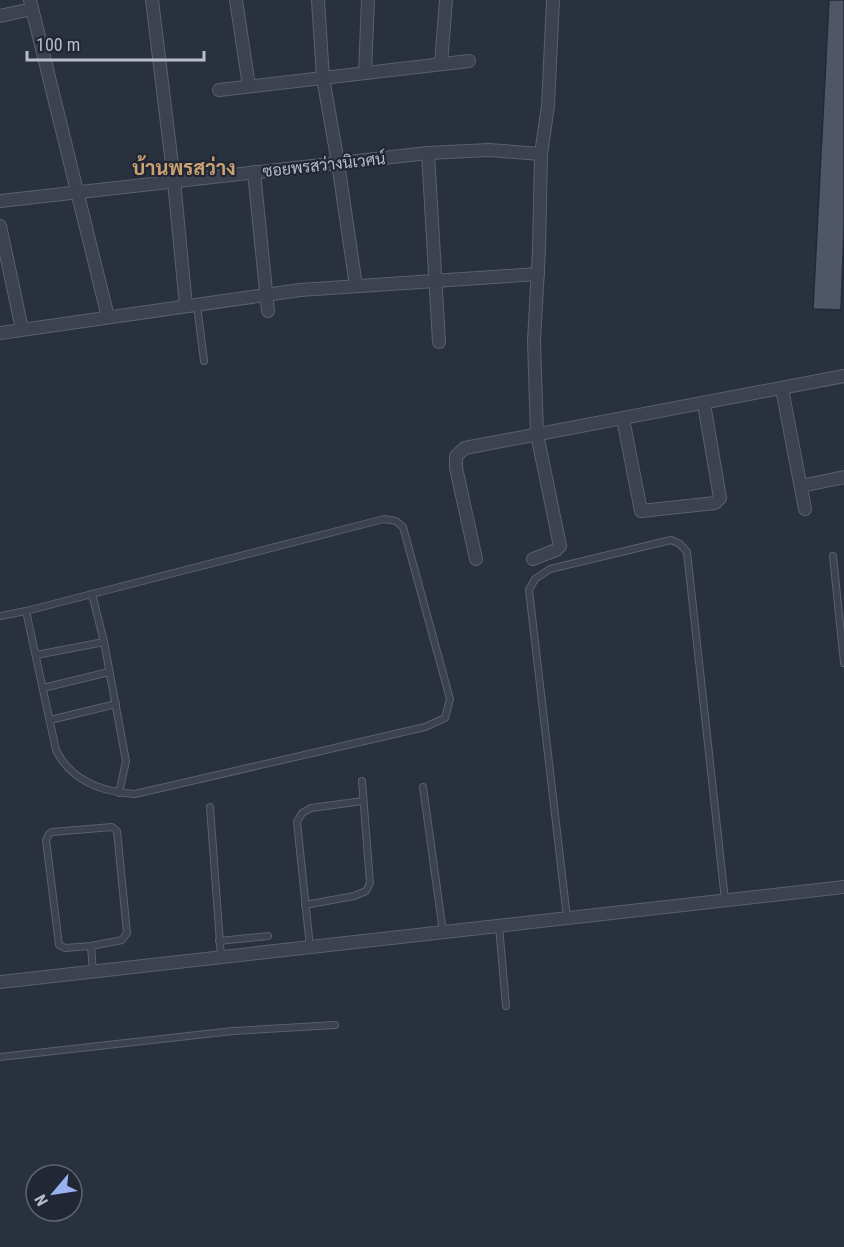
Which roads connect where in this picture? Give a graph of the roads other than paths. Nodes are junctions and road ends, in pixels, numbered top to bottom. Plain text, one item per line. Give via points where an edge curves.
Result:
1 (152, 0) edge
2 (236, 0) edge
3 (318, 0) edge
4 (368, 0) edge
5 (446, 0) edge
6 (553, 0) edge
7 (31, 4) edge
8 (0, 16) edge
9 (469, 61) dead end
10 (441, 64) junction
11 (364, 73) junction
12 (322, 78) junction
13 (249, 86) junction
14 (219, 90) dead end
15 (428, 153) junction
16 (541, 154) junction
17 (338, 163) junction
18 (254, 172) junction
19 (174, 181) junction
20 (76, 192) junction
21 (0, 201) edge
22 (0, 226) edge
23 (538, 274) junction
24 (436, 281) junction
25 (356, 286) junction
26 (267, 294) junction
27 (191, 305) junction
28 (268, 311) dead end
29 (108, 316) junction
30 (22, 329) junction
31 (0, 333) edge
32 (439, 342) dead end
33 (204, 361) dead end
34 (844, 376) edge
35 (782, 389) junction
36 (704, 404) junction
37 (623, 419) junction
38 (537, 435) junction
39 (844, 477) edge
40 (801, 486) junction
41 (805, 508) dead end
42 (833, 556) dead end
43 (476, 559) dead end
44 (533, 560) dead end
45 (92, 594) junction
46 (26, 611) junction
47 (0, 616) edge
48 (104, 642) junction
49 (36, 655) junction
50 (844, 663) edge
51 (109, 672) junction
52 (43, 688) junction
53 (116, 704) junction
54 (50, 720) junction
55 (362, 781) dead end
56 (423, 787) dead end
57 (119, 793) junction
58 (363, 801) junction
59 (210, 807) dead end
60 (844, 887) edge
61 (725, 900) junction
62 (305, 905) junction
63 (567, 918) junction
64 (499, 926) junction
65 (443, 932) junction
66 (268, 936) dead end
67 (219, 941) junction
68 (91, 946) junction
69 (310, 947) junction
70 (221, 957) junction
71 (93, 972) junction
72 (0, 982) edge
73 (506, 1006) dead end
74 (335, 1025) dead end
75 (0, 1058) edge

1 - 19 street
2 - 13 street
3 - 12 street
4 - 11 street
5 - 10 street
6 - 16 street via 548,106
7 - 8 street
7 - 20 street
9 - 10 street
10 - 11 street
11 - 12 street
12 - 13 street
12 - 17 street
13 - 14 street
15 - 16 street, ซอยพรสว่างนิเวศน์ via 489,150
15 - 17 street, ซอยพรสว่างนิเวศน์
15 - 24 street
16 - 23 street
17 - 18 street, ซอยพรสว่างนิเวศน์
17 - 25 street
18 - 19 street, ซอยพรสว่างนิเวศน์
18 - 26 street
19 - 20 street, ซอยพรสว่างนิเวศน์
19 - 27 street
20 - 21 street, ซอยพรสว่างนิเวศน์
20 - 29 street
22 - 30 street
23 - 24 street
23 - 38 street via 534,341
24 - 25 street
24 - 32 street
25 - 26 street
26 - 27 street
26 - 28 street
27 - 29 street
27 - 33 lane
29 - 30 street
30 - 31 street
34 - 35 street
35 - 36 street
35 - 40 street
36 - 37 street
36 - 37 street via 720,498 715,503 641,511
37 - 38 street
38 - 43 street via 465,448 456,456
38 - 44 street via 560,546
39 - 40 street
40 - 41 street
42 - 50 lane
45 - 46 lane
45 - 48 lane
45 - 57 lane via 384,519 396,521 403,527 450,699 445,718 425,727 135,794
46 - 47 lane
46 - 49 lane
48 - 49 lane
48 - 51 lane
49 - 52 lane
51 - 52 lane
51 - 53 lane
52 - 54 lane
53 - 54 lane
53 - 57 lane via 126,761
54 - 57 lane via 62,762 92,785
55 - 58 lane
56 - 65 lane
58 - 62 lane via 370,883 366,891
58 - 62 lane via 311,808 302,813 297,822
59 - 67 lane
60 - 61 street
61 - 63 street
61 - 63 lane via 687,552 680,543 670,540 550,569 535,579 529,590
62 - 69 lane
63 - 64 street
64 - 65 street
64 - 73 lane
65 - 69 street
66 - 67 lane
67 - 70 lane
68 - 68 lane via 59,945 46,840 52,832 112,826 117,831 128,933 122,940
68 - 71 lane
69 - 70 street
70 - 71 street
71 - 72 street
74 - 75 lane via 233,1031

